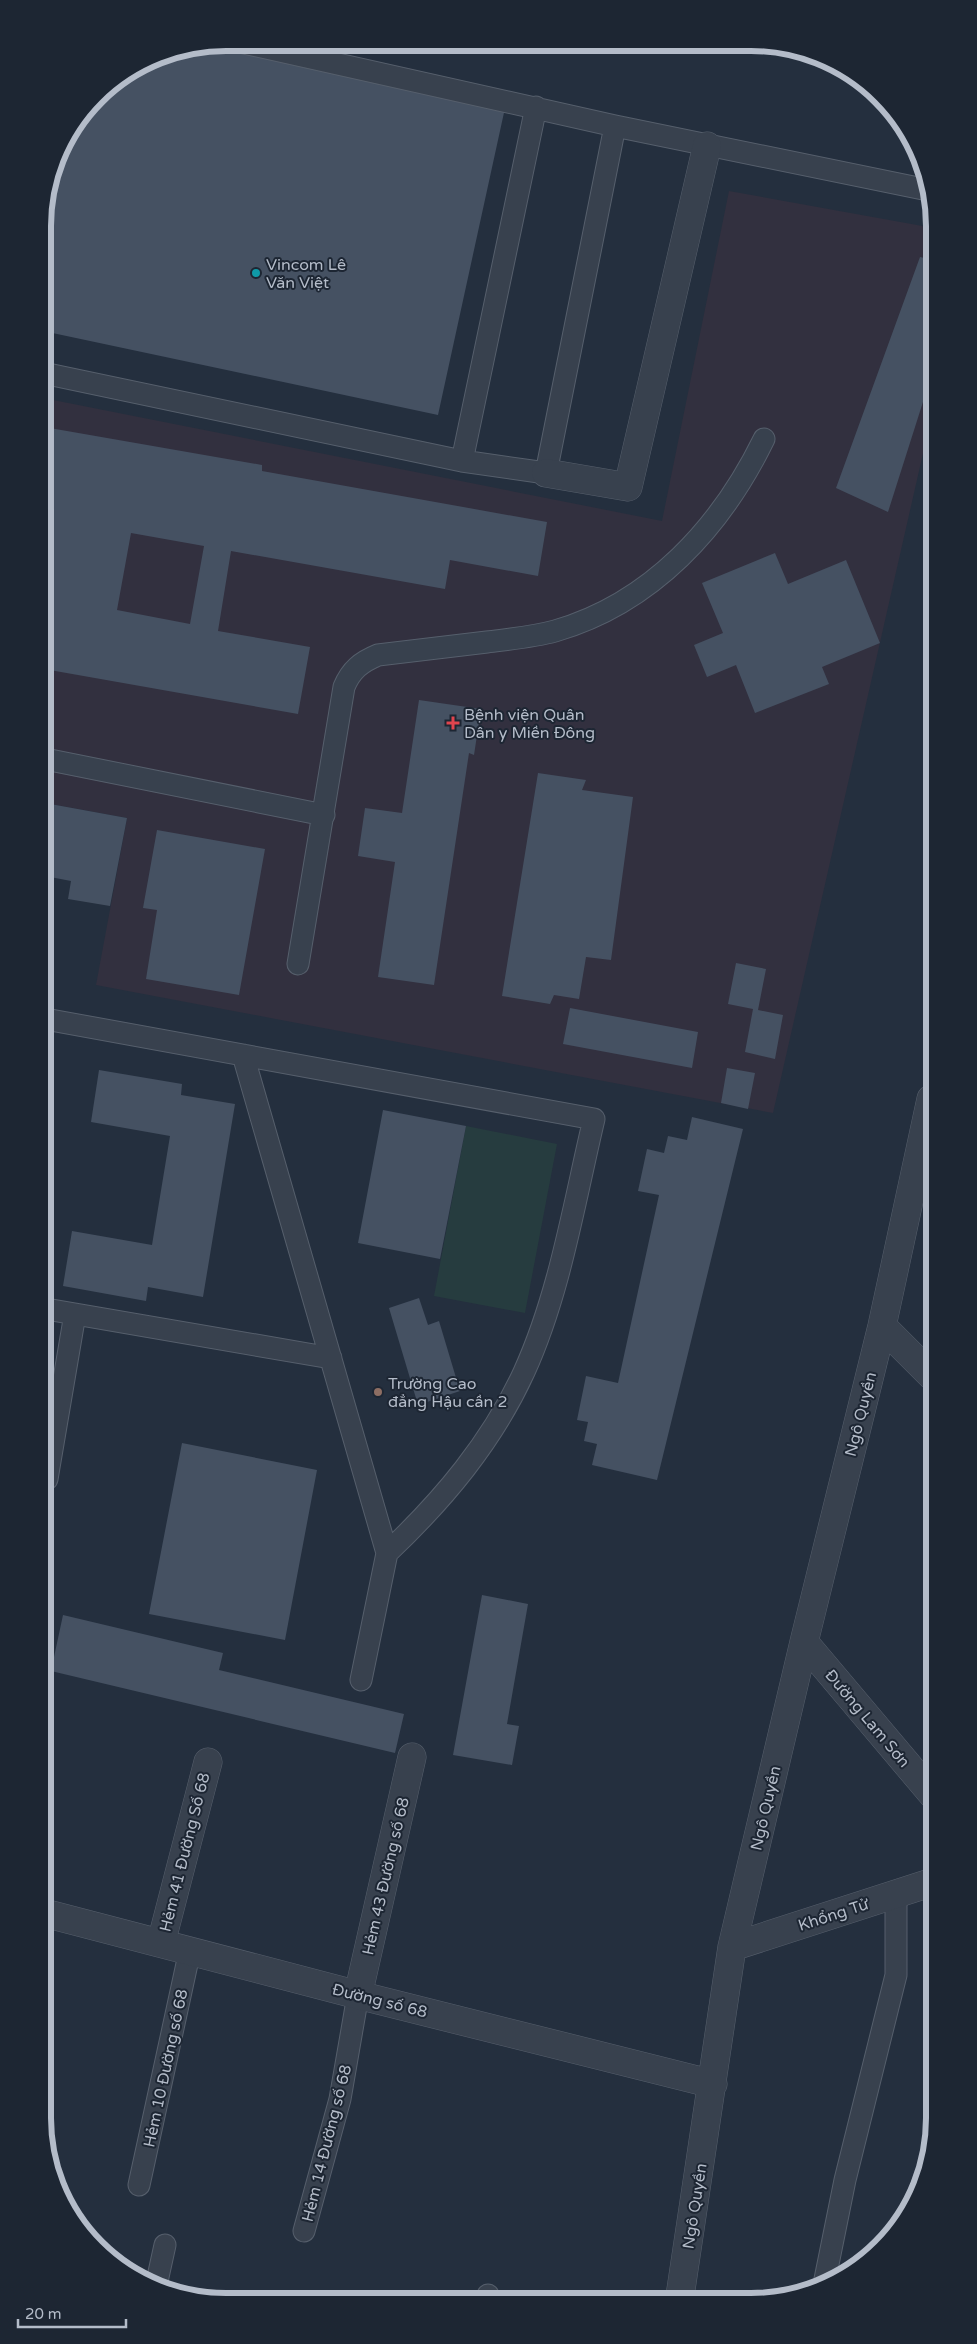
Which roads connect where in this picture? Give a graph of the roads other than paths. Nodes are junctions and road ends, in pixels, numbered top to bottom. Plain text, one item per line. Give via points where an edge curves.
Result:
1 (284, 52) edge
2 (536, 107) junction
3 (615, 126) junction
4 (707, 146) junction
5 (921, 189) edge
6 (52, 375) edge
7 (764, 439) dead end
8 (462, 461) junction
9 (546, 473) junction
10 (52, 761) edge
11 (324, 814) junction
12 (298, 964) dead end
13 (52, 1020) edge
14 (243, 1055) junction
15 (926, 1124) edge
16 (51, 1310) edge
17 (75, 1314) junction
18 (882, 1326) junction
19 (331, 1358) junction
20 (925, 1369) edge
21 (51, 1453) edge
22 (387, 1553) junction
23 (804, 1642) junction
24 (361, 1680) dead end
25 (412, 1757) dead end
26 (208, 1762) dead end
27 (925, 1786) edge
28 (925, 1885) edge
29 (896, 1894) junction
30 (51, 1915) edge
31 (161, 1942) junction
32 (732, 1947) junction
33 (190, 1950) junction
34 (358, 1995) junction
35 (713, 2084) junction
36 (139, 2185) dead end
37 (304, 2231) dead end
38 (164, 2245) dead end
39 (826, 2276) edge
40 (158, 2278) edge
41 (680, 2293) edge

1 - 2 lane
2 - 3 lane
2 - 8 lane
3 - 4 lane
3 - 9 lane
4 - 5 lane
4 - 9 street via 628,487
6 - 8 lane
7 - 11 lane via 747,473 703,535 646,586 613,607 553,632 378,655 354,668 344,687
8 - 9 lane
10 - 11 lane
11 - 12 lane
13 - 14 lane
14 - 19 lane
14 - 22 lane via 594,1119 551,1297 524,1372 486,1440 464,1471 421,1521
15 - 18 street, Ngô Quyền
16 - 17 lane
17 - 19 lane
17 - 21 lane
18 - 20 street
18 - 23 street, Ngô Quyền
19 - 22 lane
22 - 24 lane
23 - 27 street, Đường Lam Sơn
23 - 32 street, Ngô Quyền
25 - 34 street, Hẻm 43 Đường số 68
26 - 31 street, Hẻm 41 Đường Số 68
28 - 29 street, Khổng Tử
29 - 32 street, Khổng Tử
29 - 39 lane via 896,1975 845,2180
30 - 31 street, Đường số 68
31 - 33 street, Đường số 68
32 - 35 street, Ngô Quyền
33 - 34 street, Đường số 68
33 - 36 lane, Hẻm 10 Đường số 68
34 - 35 street, Đường số 68
34 - 37 lane, Hẻm 14 Đường số 68 via 340,2099
35 - 41 street, Ngô Quyền
38 - 40 lane

